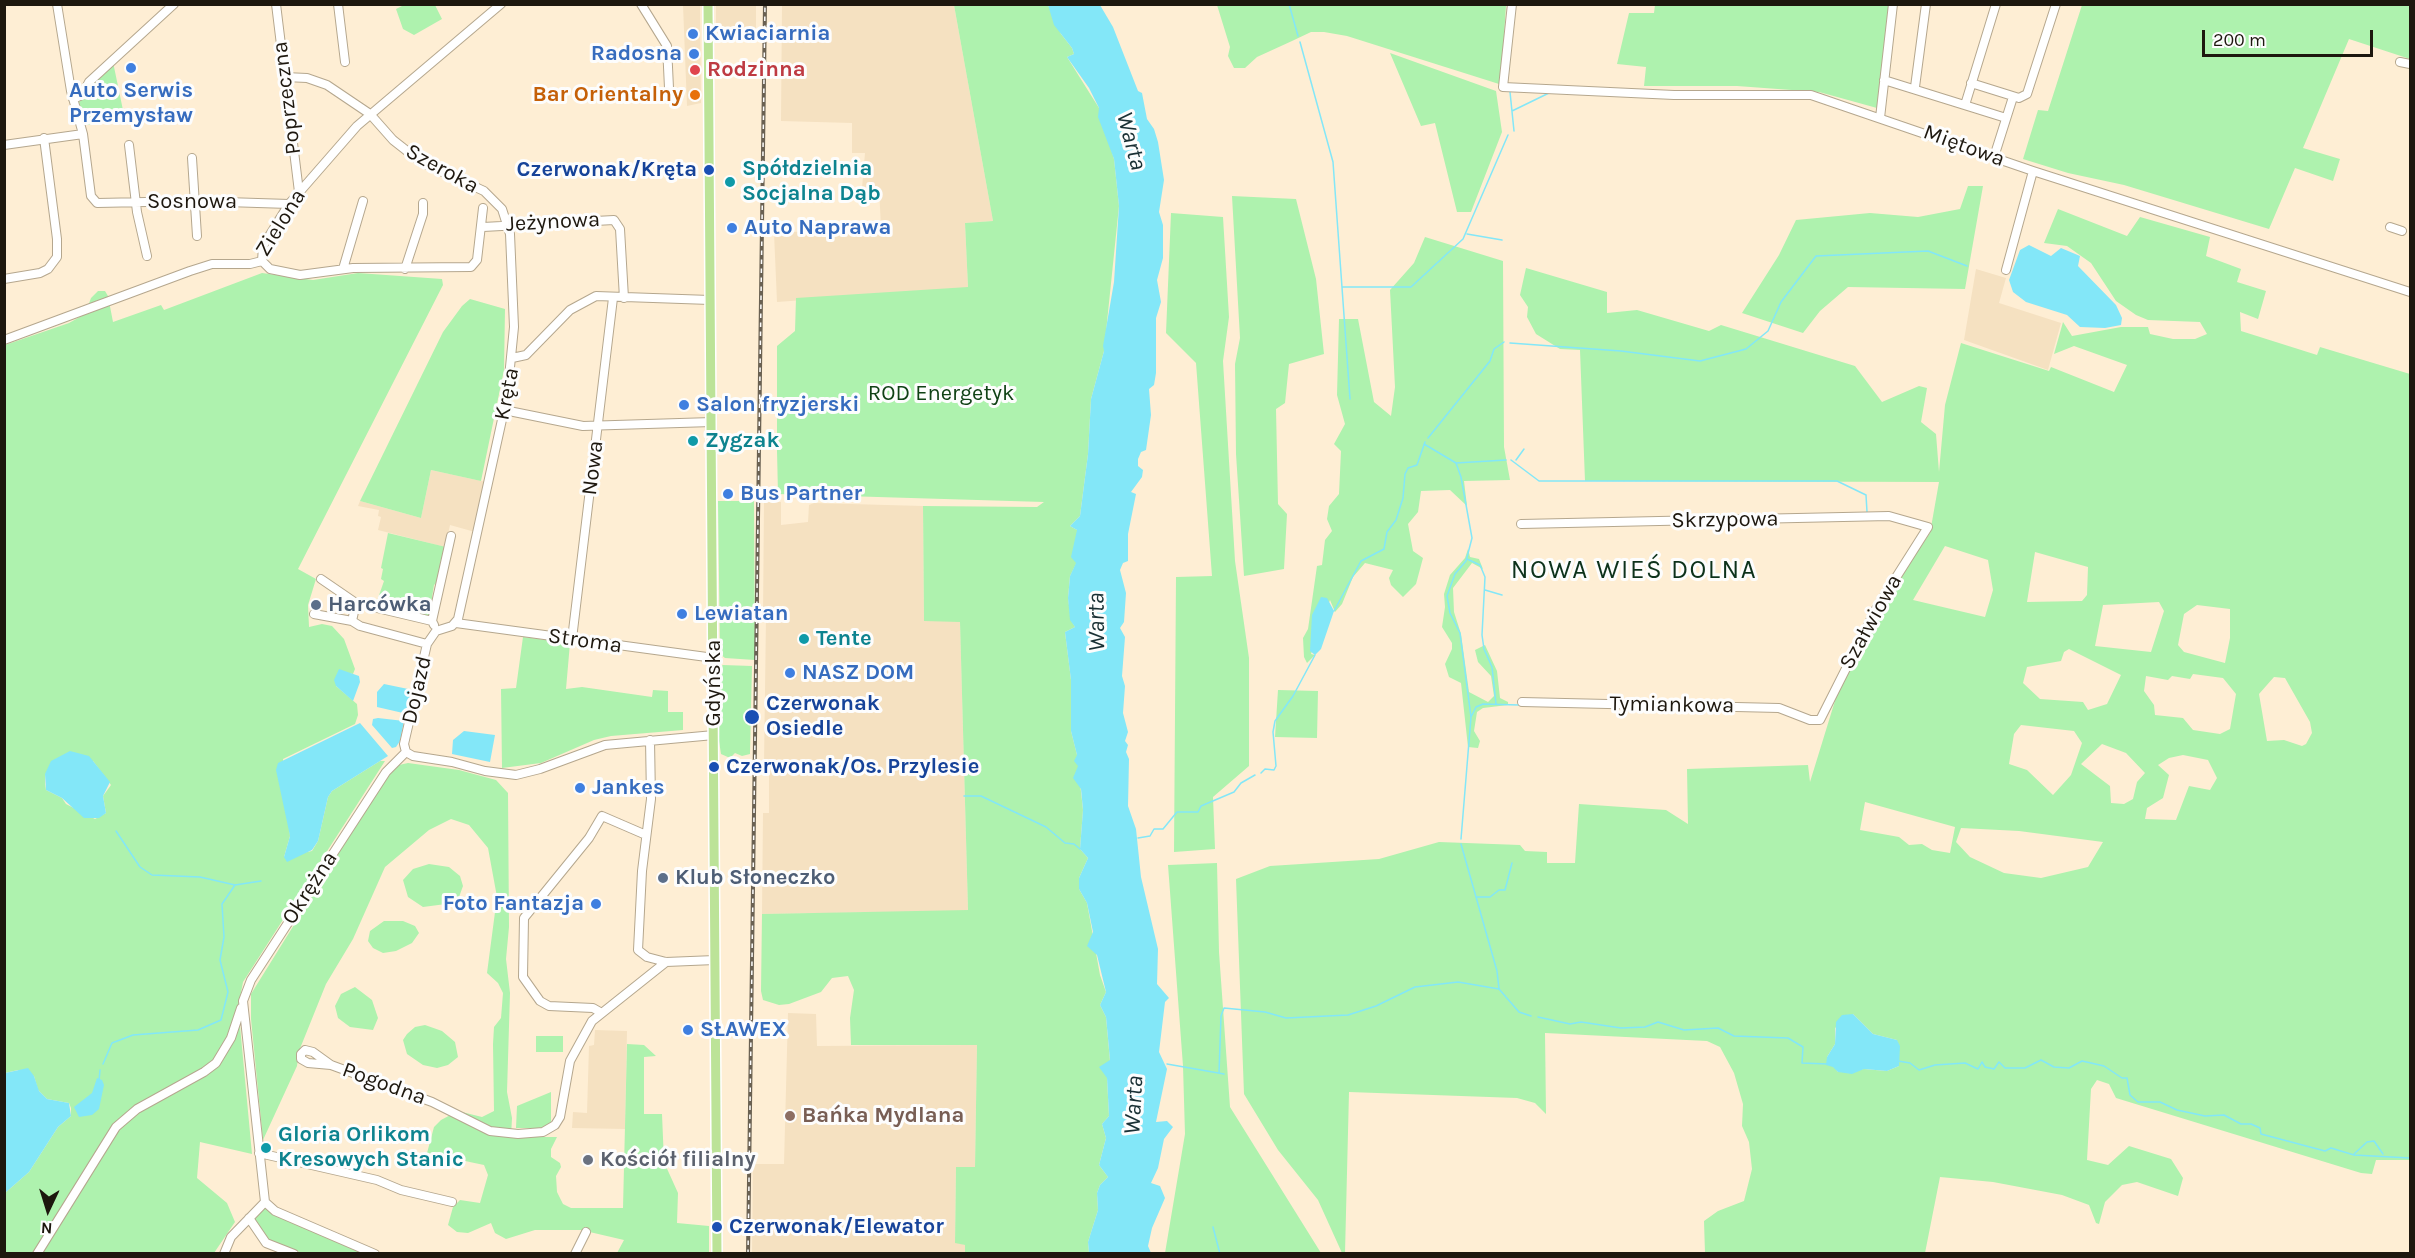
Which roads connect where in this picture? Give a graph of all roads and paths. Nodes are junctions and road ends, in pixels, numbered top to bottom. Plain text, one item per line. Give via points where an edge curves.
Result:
1 (57, 4) edge
2 (174, 4) edge
3 (276, 4) edge
4 (338, 4) edge
5 (501, 4) edge
6 (641, 4) edge
7 (708, 4) edge
8 (1512, 4) edge
9 (1893, 4) edge
10 (1926, 4) edge
11 (1996, 4) edge
12 (2056, 4) edge
13 (345, 62) dead end
14 (2400, 62) dead end
15 (2410, 64) edge
16 (285, 77) junction
17 (1884, 80) junction
18 (1971, 83) junction
19 (1915, 87) junction
20 (669, 88) dead end
21 (2013, 97) junction
22 (73, 99) junction
23 (1965, 105) junction
24 (370, 114) junction
25 (1880, 118) junction
26 (2006, 118) junction
27 (83, 134) junction
28 (44, 138) junction
29 (4, 145) edge
30 (129, 145) dead end
31 (1994, 157) junction
32 (192, 158) dead end
33 (2033, 171) junction
34 (298, 192) junction
35 (195, 201) junction
36 (363, 201) dead end
37 (135, 202) junction
38 (423, 203) dead end
39 (290, 204) junction
40 (483, 208) dead end
41 (508, 225) junction
42 (483, 227) junction
43 (2390, 227) dead end
44 (2402, 231) dead end
45 (197, 236) dead end
46 (147, 256) dead end
47 (262, 261) junction
48 (343, 269) junction
49 (405, 269) junction
50 (2006, 270) dead end
51 (4, 279) edge
52 (2410, 292) edge
53 (613, 298) junction
54 (624, 298) junction
55 (710, 300) junction
56 (4, 340) edge
57 (512, 358) junction
58 (504, 410) junction
59 (712, 422) junction
60 (597, 426) junction
61 (1521, 524) dead end
62 (1928, 527) joint
63 (452, 536) dead end
64 (321, 579) dead end
65 (356, 603) junction
66 (314, 614) dead end
67 (352, 621) junction
68 (432, 621) junction
69 (456, 623) junction
70 (436, 631) junction
71 (572, 639) junction
72 (427, 644) junction
73 (714, 658) junction
74 (1522, 702) dead end
75 (1820, 720) joint
76 (714, 735) junction
77 (650, 740) junction
78 (406, 752) junction
79 (646, 836) junction
80 (715, 960) junction
81 (666, 962) junction
82 (243, 1001) junction
83 (600, 1012) junction
84 (331, 1065) dead end
85 (259, 1153) junction
86 (265, 1202) junction
87 (452, 1202) dead end
88 (249, 1218) junction
89 (586, 1232) dead end
90 (38, 1254) edge
91 (224, 1254) edge
92 (294, 1254) edge
93 (375, 1254) edge
94 (575, 1254) edge
95 (717, 1254) edge

1 - 22 street
2 - 22 street via 89,82 82,95
3 - 16 street, Poprzeczna
4 - 13 street
5 - 24 street, Zielona
6 - 20 street via 667,46
7 - 55 main road, Gdyńska
8 - 25 street, Miętowa via 1503,87 1674,95 1805,94
9 - 17 street
10 - 19 street
11 - 18 street
12 - 21 street via 2029,91 2019,98
14 - 15 street
16 - 24 street, Szeroka via 321,82
16 - 34 street, Poprzeczna
17 - 19 street
17 - 25 street
18 - 21 street
18 - 23 street
19 - 23 street
21 - 26 street
22 - 27 street
23 - 26 street
24 - 34 street, Zielona
24 - 41 street, Szeroka via 393,140 421,162 484,191 502,209
25 - 31 street, Miętowa
26 - 31 street
27 - 28 street
27 - 37 street, Sosnowa via 94,202
28 - 29 street
28 - 51 street via 57,257 40,273
30 - 37 street
31 - 33 street, Miętowa
32 - 35 street
33 - 50 street
33 - 52 street, Miętowa
34 - 39 street, Zielona
35 - 37 street, Sosnowa
35 - 39 street, Sosnowa
35 - 45 street
36 - 48 street
37 - 46 street
38 - 49 street
39 - 47 street, Zielona via 263,246
40 - 42 street
41 - 42 street, Jeżynowa
41 - 54 street, Jeżynowa via 614,220 620,229
41 - 57 street, Szeroka
42 - 49 street via 477,260 471,267
43 - 44 street
47 - 48 street via 270,269 289,274
47 - 56 street, Zielona via 212,264
48 - 49 street
53 - 54 street, Kręta
53 - 57 street, Kręta via 596,296 582,302 526,355
53 - 60 street, Nowa
54 - 55 street, Kręta
55 - 59 main road, Gdyńska
57 - 58 street, Kręta
58 - 60 street
58 - 69 street, Kręta
59 - 60 street
59 - 73 main road, Gdyńska
60 - 71 street, Nowa
61 - 62 street, Skrzypowa via 1889,516
62 - 75 street, Szałwiowa via 1876,609
63 - 68 street
64 - 65 street
65 - 67 street
65 - 68 street
66 - 67 street
67 - 72 street
68 - 70 street
69 - 70 street
69 - 71 street, Stroma
70 - 72 street, Dojazd
71 - 73 street, Stroma
72 - 78 street, Dojazd
73 - 76 main road, Gdyńska
74 - 75 street, Tymiankowa via 1779,708
76 - 77 street
76 - 80 main road, Gdyńska
77 - 78 street via 596,747 516,775
77 - 79 street via 651,799
78 - 82 street, Okrężna via 380,781 251,980
79 - 81 street via 637,945 641,955
79 - 83 street via 602,816 589,838 524,918 524,976 540,1001 549,1006 593,1008
80 - 81 street
80 - 95 main road, Gdyńska
81 - 83 street, Pogodna
82 - 85 street, Okrężna
82 - 90 street via 231,1038 216,1063 137,1109 116,1127
83 - 84 street, Pogodna via 574,1049 560,1118 543,1132 490,1131 432,1102
85 - 86 street, Okrężna
85 - 87 street
86 - 88 street
86 - 93 street via 275,1211
88 - 91 street via 231,1237
88 - 92 street via 266,1243
89 - 94 street

